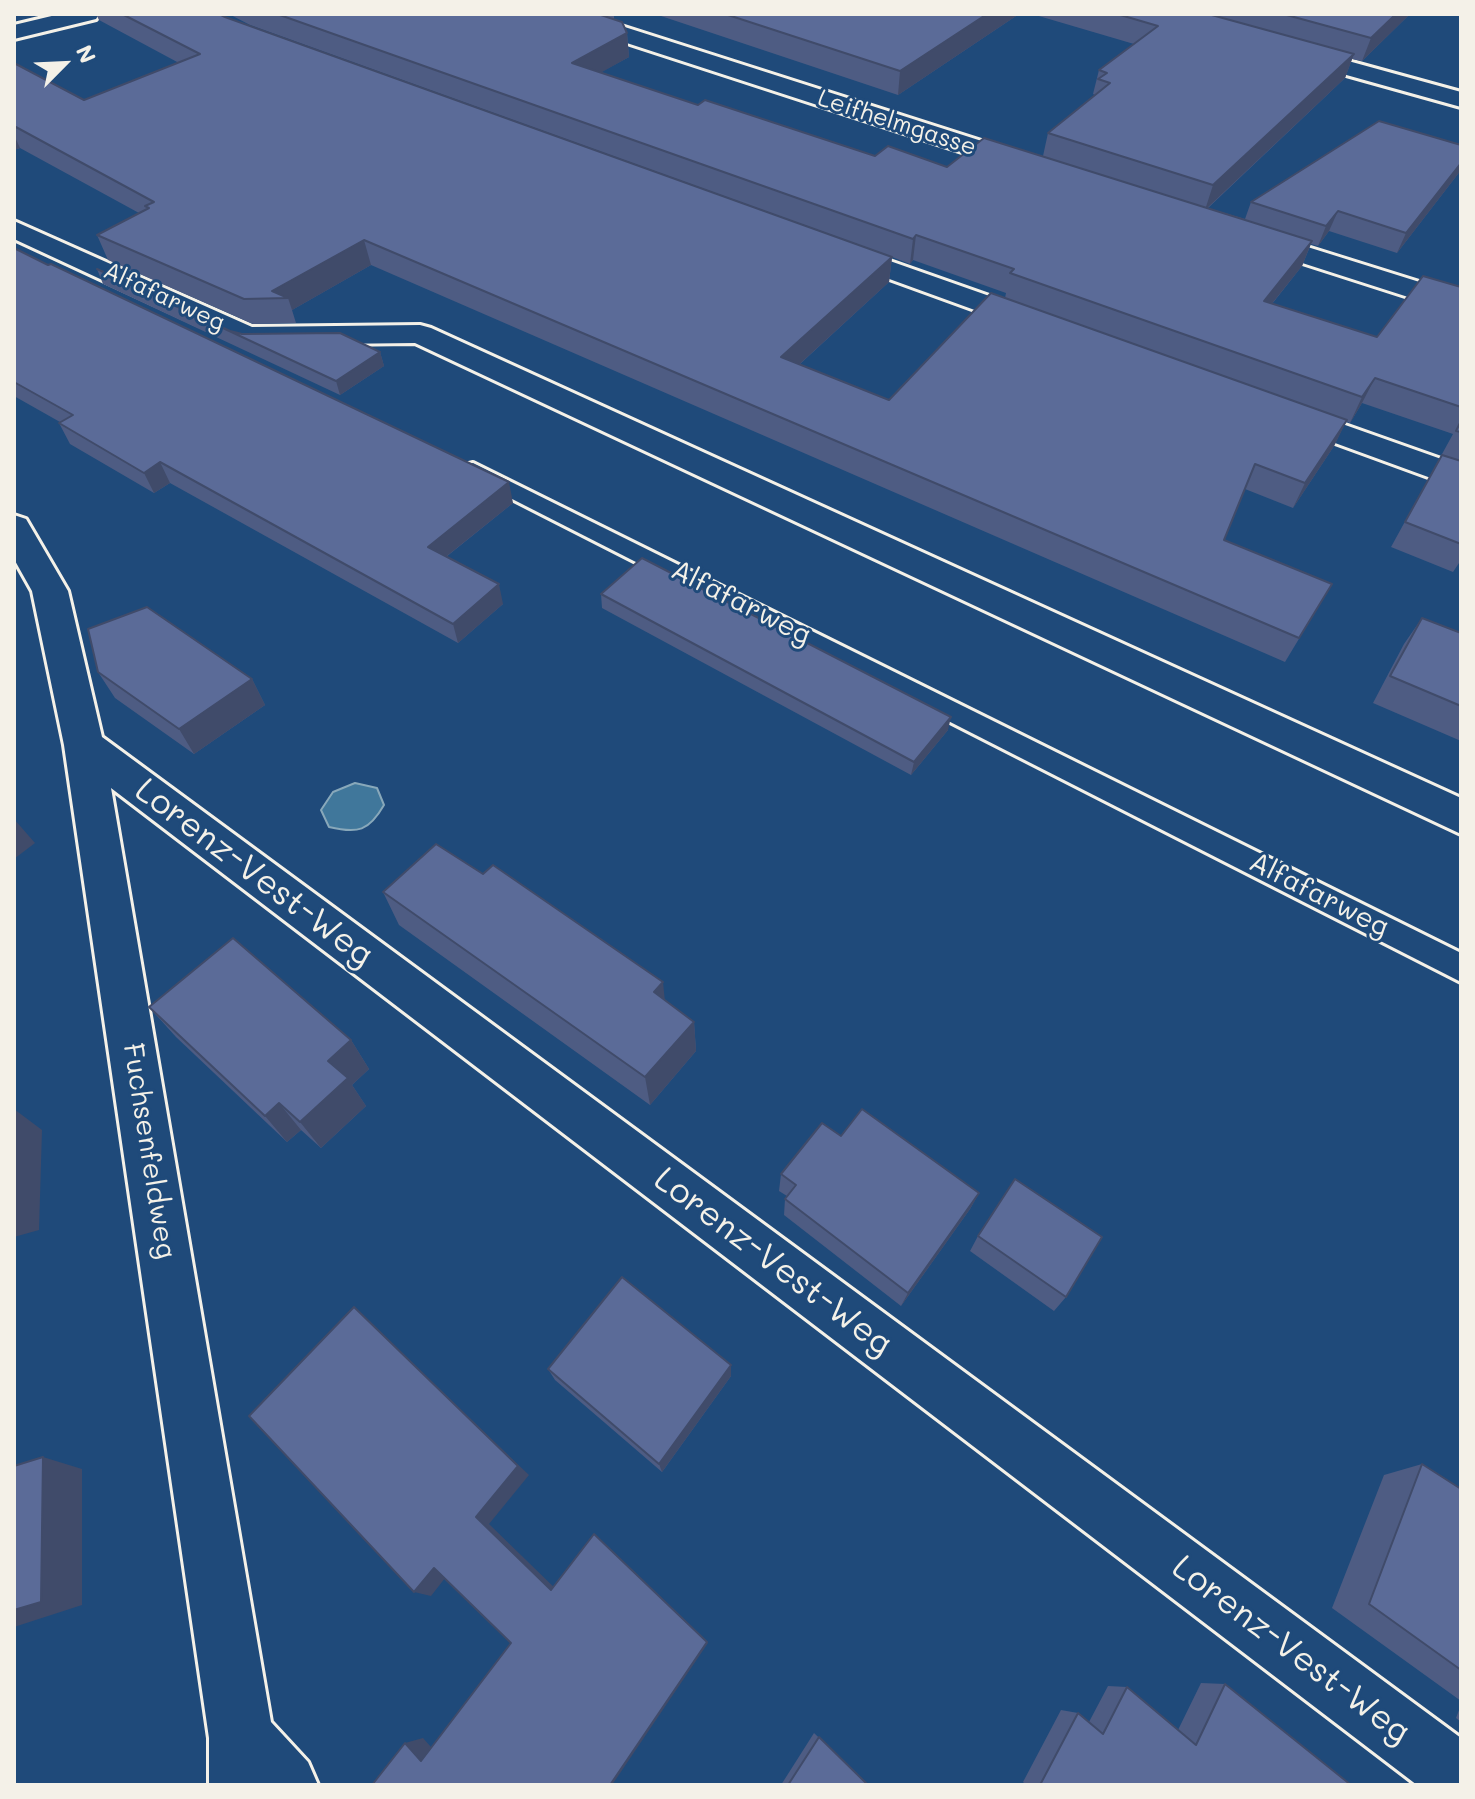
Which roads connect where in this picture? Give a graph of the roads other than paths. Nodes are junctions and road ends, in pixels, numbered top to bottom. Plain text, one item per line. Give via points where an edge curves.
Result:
1 (88, 14) edge
2 (561, 14) edge
3 (14, 32) edge
4 (1271, 47) edge
5 (1461, 100) edge
6 (1055, 174) edge
7 (14, 229) edge
8 (1231, 231) edge
9 (806, 239) edge
10 (14, 251) edge
11 (1461, 305) edge
12 (1059, 331) edge
13 (248, 363) edge
14 (1253, 402) edge
15 (445, 457) edge
16 (1461, 478) edge
17 (14, 527) edge
18 (84, 745) junction
19 (1461, 817) edge
20 (1461, 968) edge
21 (241, 1761) edge
22 (1461, 1778) edge
23 (285, 1785) edge

1 - 3 street
2 - 6 street, Leifhelmgasse
4 - 5 street
7 - 19 street, Alfafarweg via 247,336 420,334
8 - 11 street
9 - 12 street
10 - 13 lane, Alfafarweg
14 - 16 street
15 - 20 lane, Alfafarweg
17 - 18 street, Fuchsenfeldweg via 50,591
18 - 21 street, Fuchsenfeldweg
18 - 22 street, Lorenz-Vest-Weg
21 - 23 street

